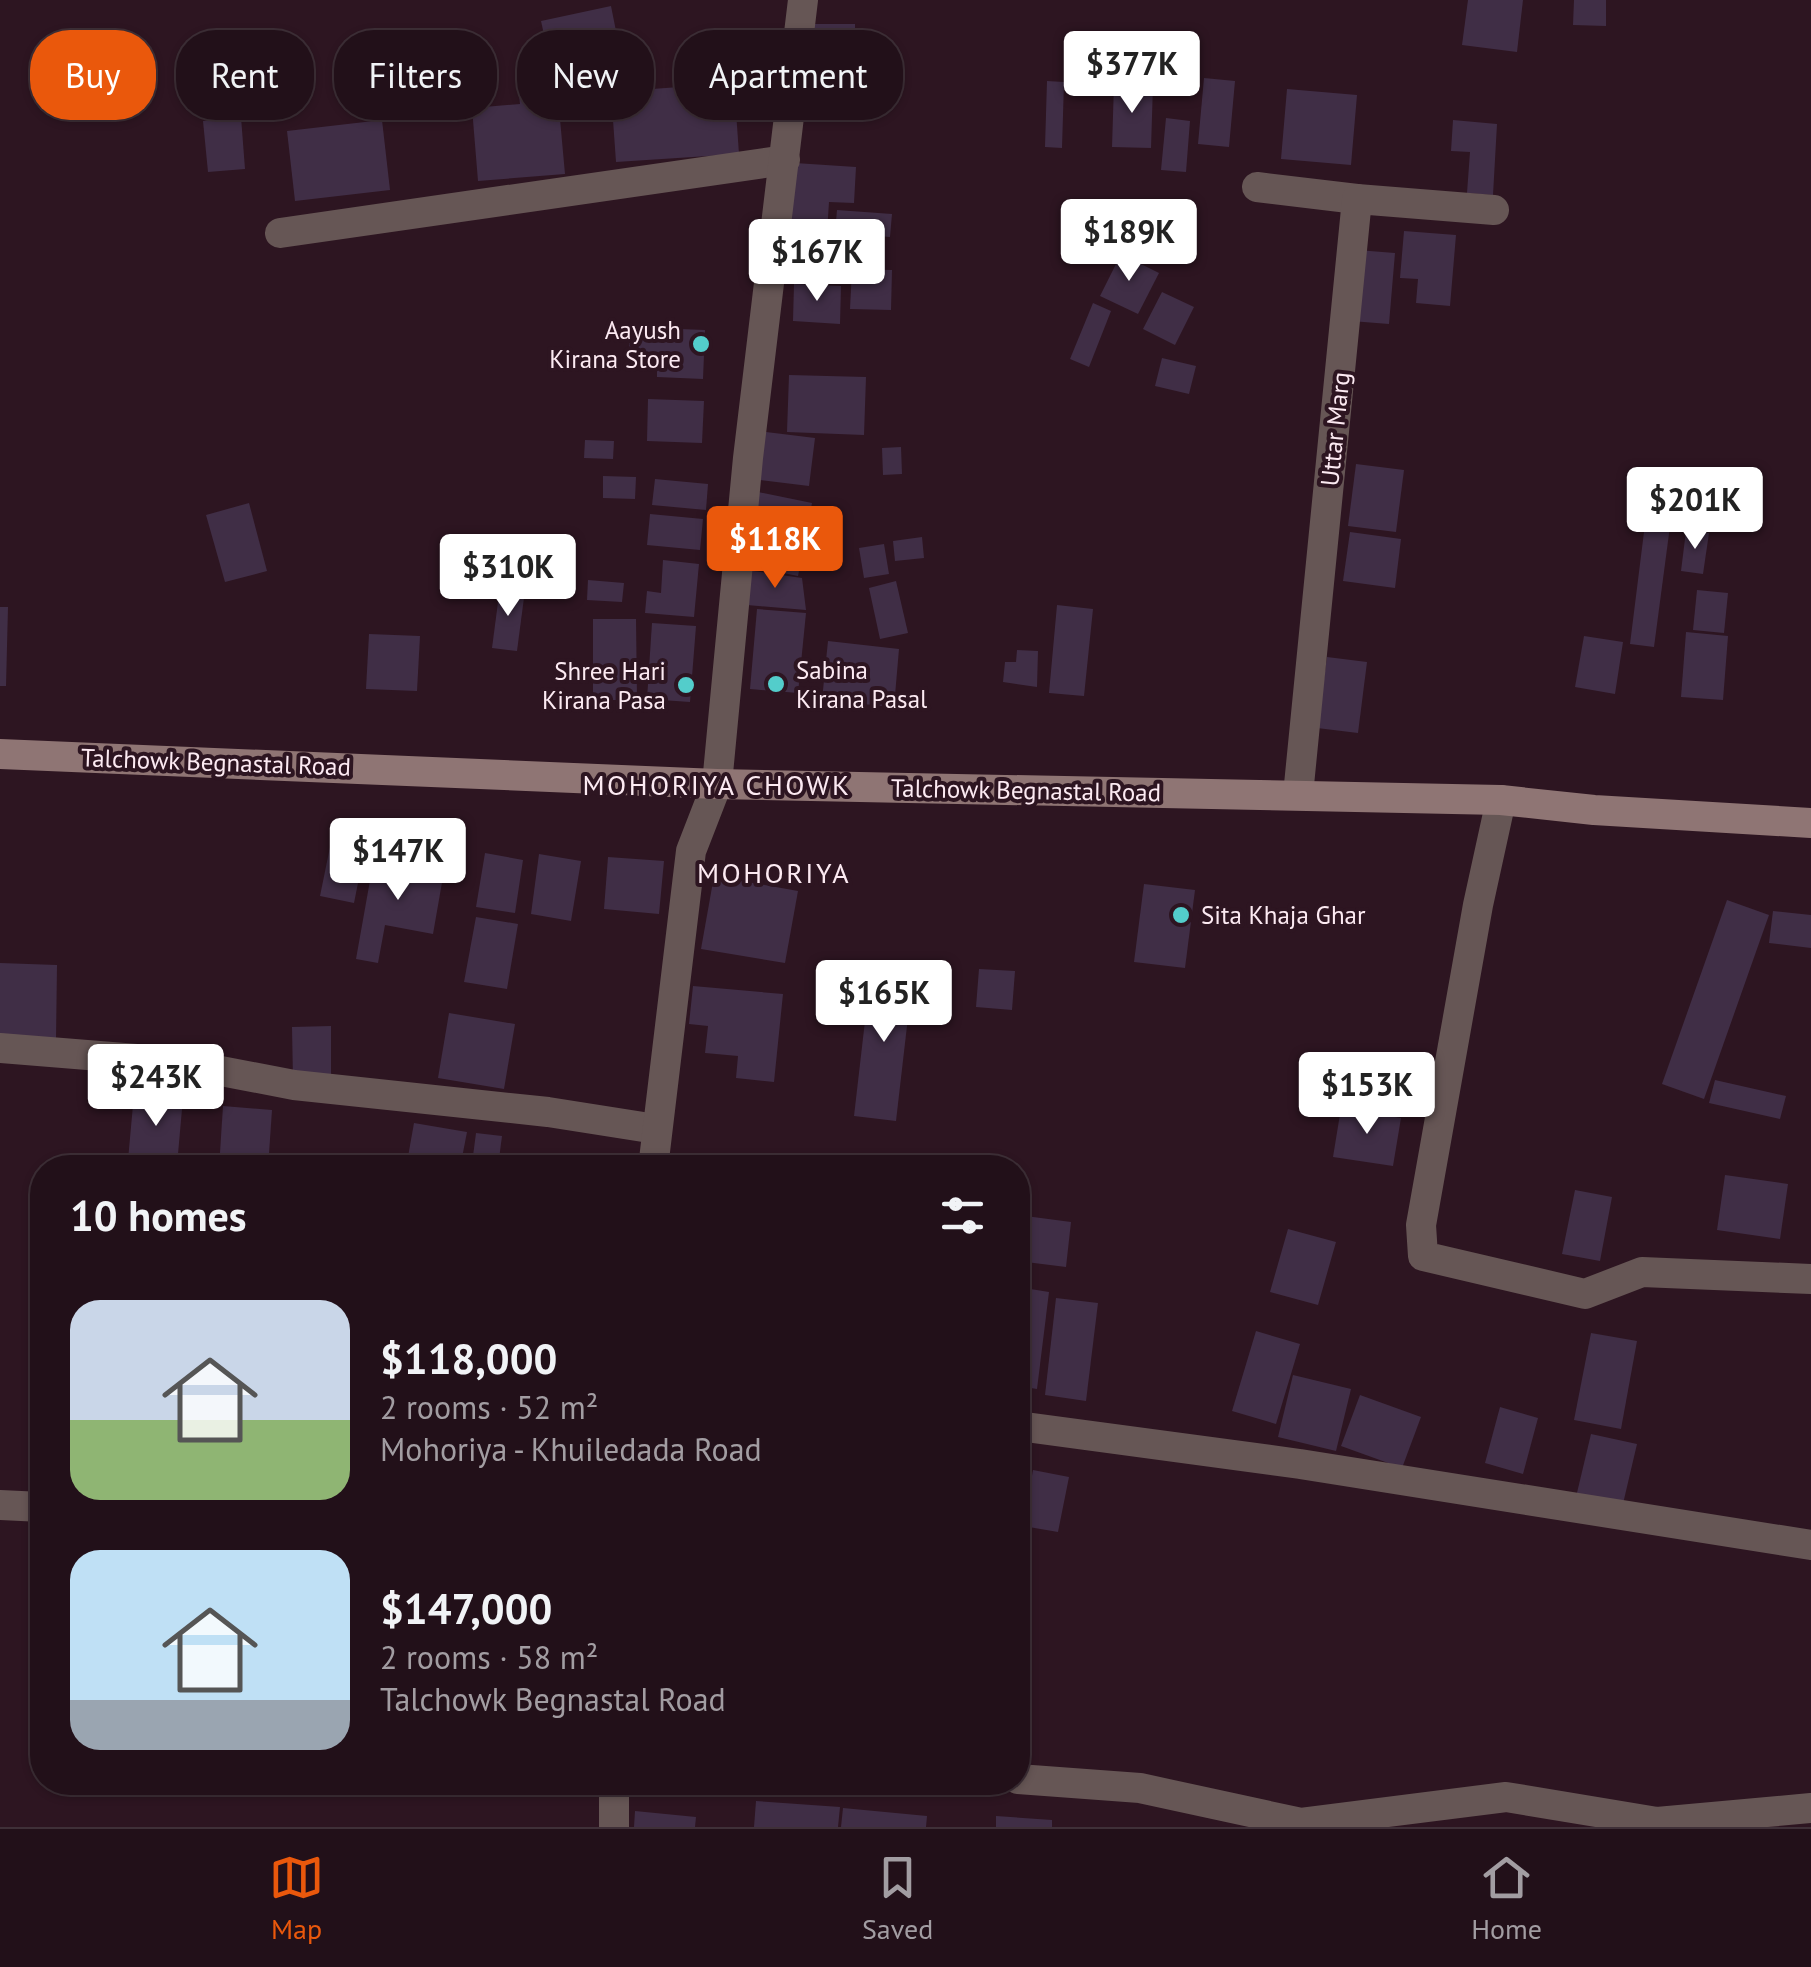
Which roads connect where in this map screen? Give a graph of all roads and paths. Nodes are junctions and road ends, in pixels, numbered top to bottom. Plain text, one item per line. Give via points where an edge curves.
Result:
1 (804, 0) edge
2 (785, 160) junction
3 (1256, 187) dead end
4 (1357, 199) junction
5 (1494, 210) dead end
6 (280, 233) dead end
7 (0, 754) edge
8 (717, 784) junction
9 (1298, 795) junction
10 (1501, 800) junction
11 (1811, 823) edge
12 (0, 1048) edge
13 (656, 1129) junction
14 (654, 1155) edge
15 (1811, 1279) edge
16 (1030, 1428) edge
17 (0, 1505) edge
18 (30, 1506) edge
19 (1811, 1545) edge
20 (1030, 1780) edge
21 (614, 1795) edge
22 (1811, 1808) edge
23 (1301, 1825) edge
24 (1657, 1825) edge
25 (614, 1827) edge

1 - 2 street
2 - 6 street
2 - 8 street
3 - 4 street
4 - 5 street
4 - 9 street, Uttar Marg
7 - 8 main road, Talchowk Begnastal Road
8 - 9 main road, Talchowk Begnastal Road
8 - 13 street via 691,851
9 - 10 main road, Talchowk Begnastal Road
10 - 11 main road, Talchowk Begnastal Road
10 - 15 street via 1421,1226 1424,1256 1585,1294 1642,1272
12 - 13 street via 174,1062 294,1085
13 - 14 street
16 - 19 street
17 - 18 street
20 - 23 street via 1140,1788
21 - 25 street
22 - 24 street
23 - 24 street via 1506,1797

